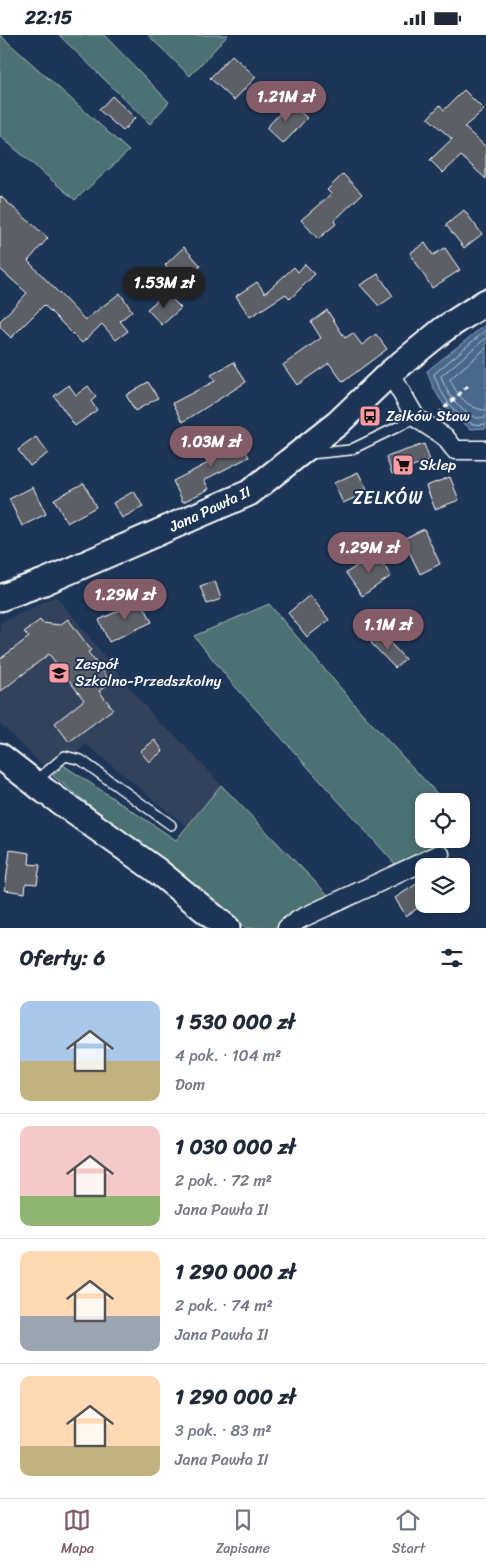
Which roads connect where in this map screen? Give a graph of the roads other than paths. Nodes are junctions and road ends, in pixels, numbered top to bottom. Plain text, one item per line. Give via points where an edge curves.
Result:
1 (486, 302) edge
2 (390, 373) junction
3 (416, 418) junction
4 (486, 450) edge
5 (298, 455) junction
6 (0, 585) edge
7 (30, 588) junction
8 (0, 598) edge
9 (0, 755) edge
10 (34, 782) junction
11 (171, 825) dead end
12 (440, 854) dead end
13 (227, 928) edge
14 (287, 928) edge

1 - 2 street, Jana Pawła II via 444,329
2 - 3 street
2 - 5 street, Jana Pawła II via 338,423
3 - 4 street via 445,437 455,450
3 - 5 lane via 350,450
5 - 7 street, Jana Pawła II via 249,493
6 - 7 street
7 - 8 street, Jana Pawła II
9 - 10 street
10 - 11 lane via 64,756 81,760
10 - 13 street via 156,870
12 - 14 street

